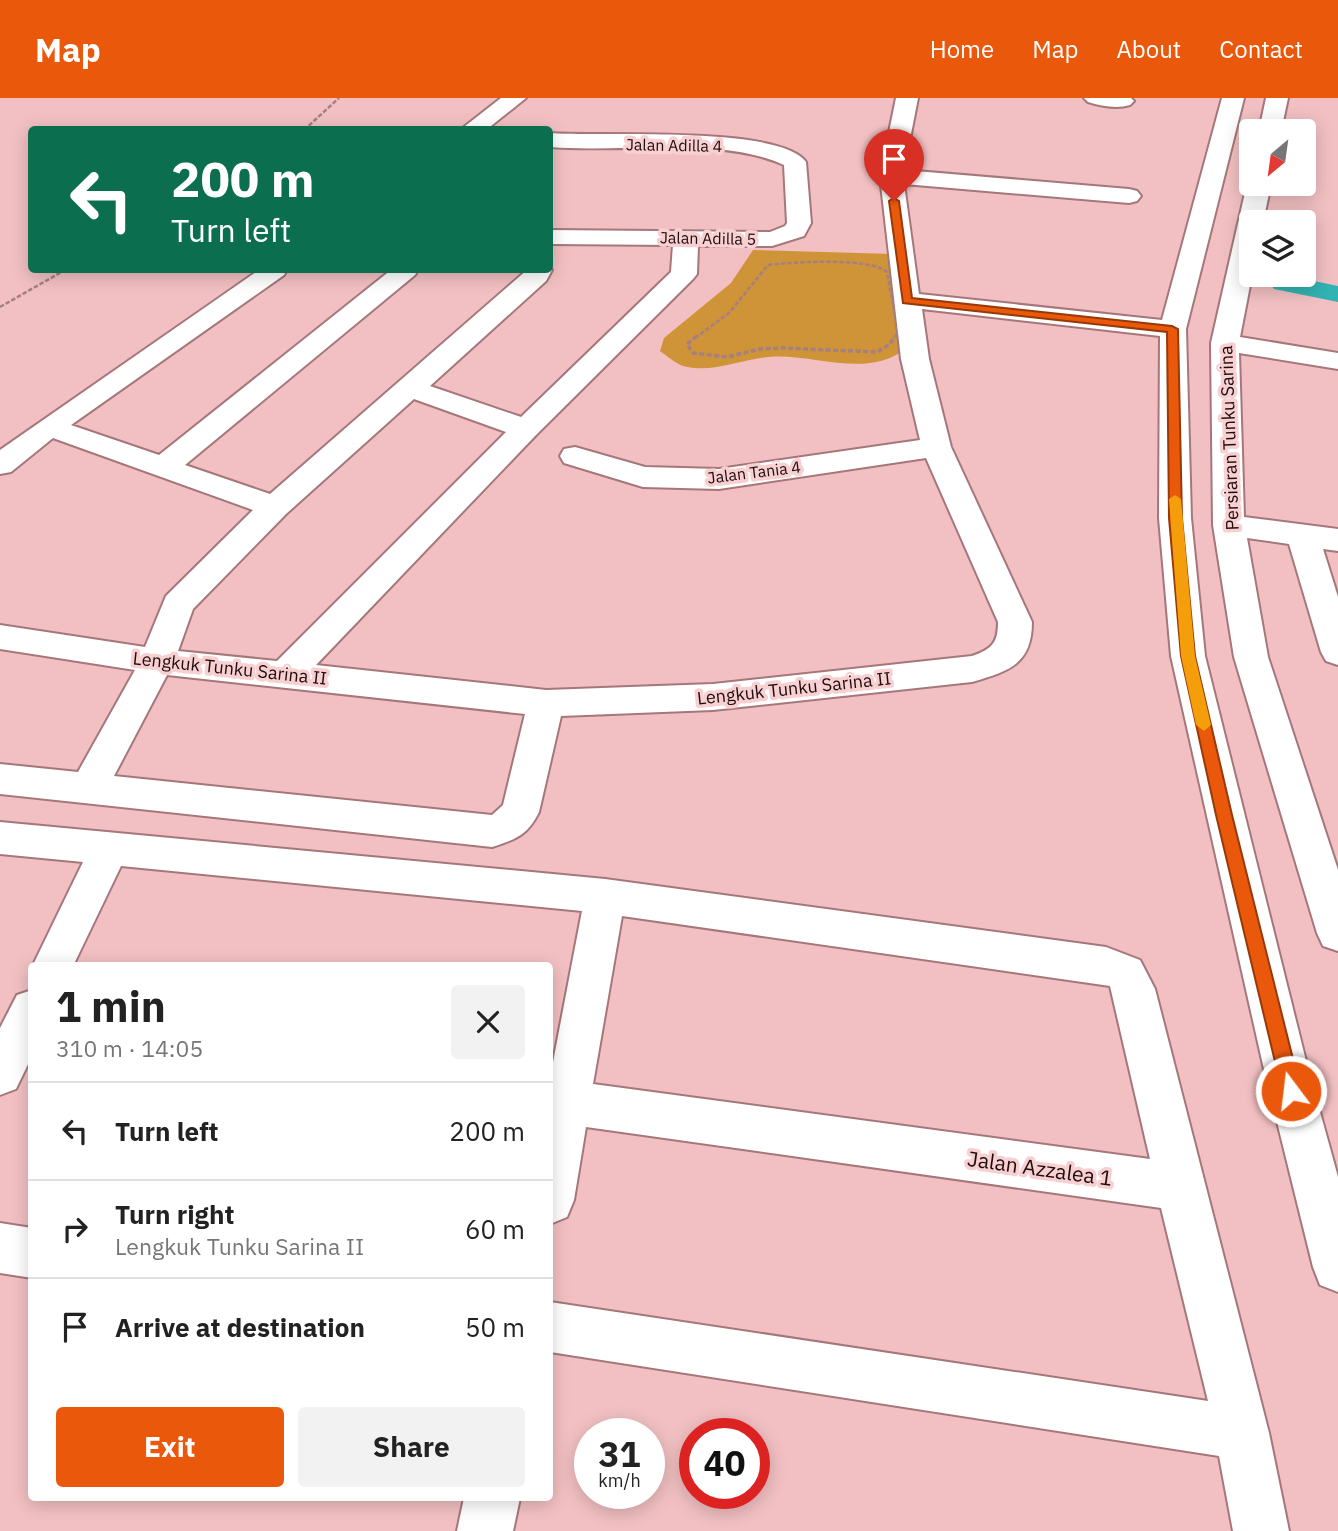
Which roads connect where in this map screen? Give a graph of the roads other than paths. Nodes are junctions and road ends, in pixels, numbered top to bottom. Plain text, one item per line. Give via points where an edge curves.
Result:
1 (516, 98) edge
2 (906, 98) edge
3 (1095, 98) edge
4 (1233, 98) edge
5 (1277, 98) edge
6 (1123, 101) dead end
7 (1273, 119) edge
8 (478, 125) edge
9 (553, 140) edge
10 (795, 162) joint
11 (891, 176) junction
12 (1129, 196) dead end
13 (1256, 196) edge
14 (553, 237) edge
15 (686, 238) junction
16 (271, 273) edge
17 (402, 273) edge
18 (538, 273) edge
19 (907, 300) junction
20 (1172, 329) junction
21 (1225, 343) junction
22 (1338, 361) edge
23 (412, 389) junction
24 (49, 426) junction
25 (526, 429) junction
26 (936, 447) junction
27 (575, 456) dead end
28 (0, 465) edge
29 (163, 467) junction
30 (275, 507) junction
31 (1229, 525) junction
32 (1303, 536) junction
33 (1338, 540) edge
34 (0, 637) edge
35 (1338, 652) edge
36 (157, 662) junction
37 (285, 675) junction
38 (546, 703) junction
39 (0, 779) edge
40 (89, 788) junction
41 (0, 838) edge
42 (109, 850) junction
43 (605, 896) junction
44 (1338, 933) edge
45 (54, 962) edge
46 (22, 1019) edge
47 (0, 1074) edge
48 (558, 1102) edge
49 (553, 1163) edge
50 (1180, 1187) junction
51 (0, 1248) edge
52 (28, 1252) edge
53 (1338, 1267) edge
54 (553, 1327) edge
55 (1242, 1433) junction
56 (491, 1501) edge
57 (485, 1531) edge
58 (1261, 1531) edge

1 - 8 street
2 - 11 street, Lengkuk Tunku Sarina II
3 - 6 street
4 - 20 street
5 - 7 street
9 - 10 street, Jalan Adilla 4 via 754,148 774,151
10 - 15 street, Jalan Adilla 5 via 799,223 795,231 772,239
11 - 12 street
11 - 19 street, Lengkuk Tunku Sarina II
13 - 21 street, Persiaran Tunku Sarina
14 - 15 street, Jalan Adilla 5
15 - 25 street via 684,274
16 - 24 street
17 - 29 street
18 - 23 street
19 - 20 street
19 - 26 street, Lengkuk Tunku Sarina II via 915,359
20 - 53 street via 1175,518 1188,656 1284,1065
21 - 22 street
21 - 31 street, Persiaran Tunku Sarina
23 - 25 street
23 - 30 street
24 - 28 street
24 - 29 street
25 - 37 street
26 - 27 street, Jalan Tania 4 via 719,479 643,477
26 - 38 street, Lengkuk Tunku Sarina II via 1015,622 1016,640 996,662 972,669 713,697
29 - 30 street
30 - 36 street via 178,604
31 - 32 street
31 - 44 street, Persiaran Tunku Sarina via 1251,657
32 - 33 street
32 - 35 street
34 - 36 street, Lengkuk Tunku Sarina II
36 - 37 street, Lengkuk Tunku Sarina II
36 - 40 street
37 - 38 street, Lengkuk Tunku Sarina II
38 - 40 street via 520,812 507,826 492,831
39 - 40 street
41 - 42 street
42 - 43 street
42 - 45 street
43 - 48 street
43 - 50 street via 1106,966 1125,973 1134,989
46 - 47 street
48 - 49 street
48 - 50 street, Jalan Azzalea 1
50 - 55 street
51 - 52 street
54 - 55 street
55 - 58 street
56 - 57 street

